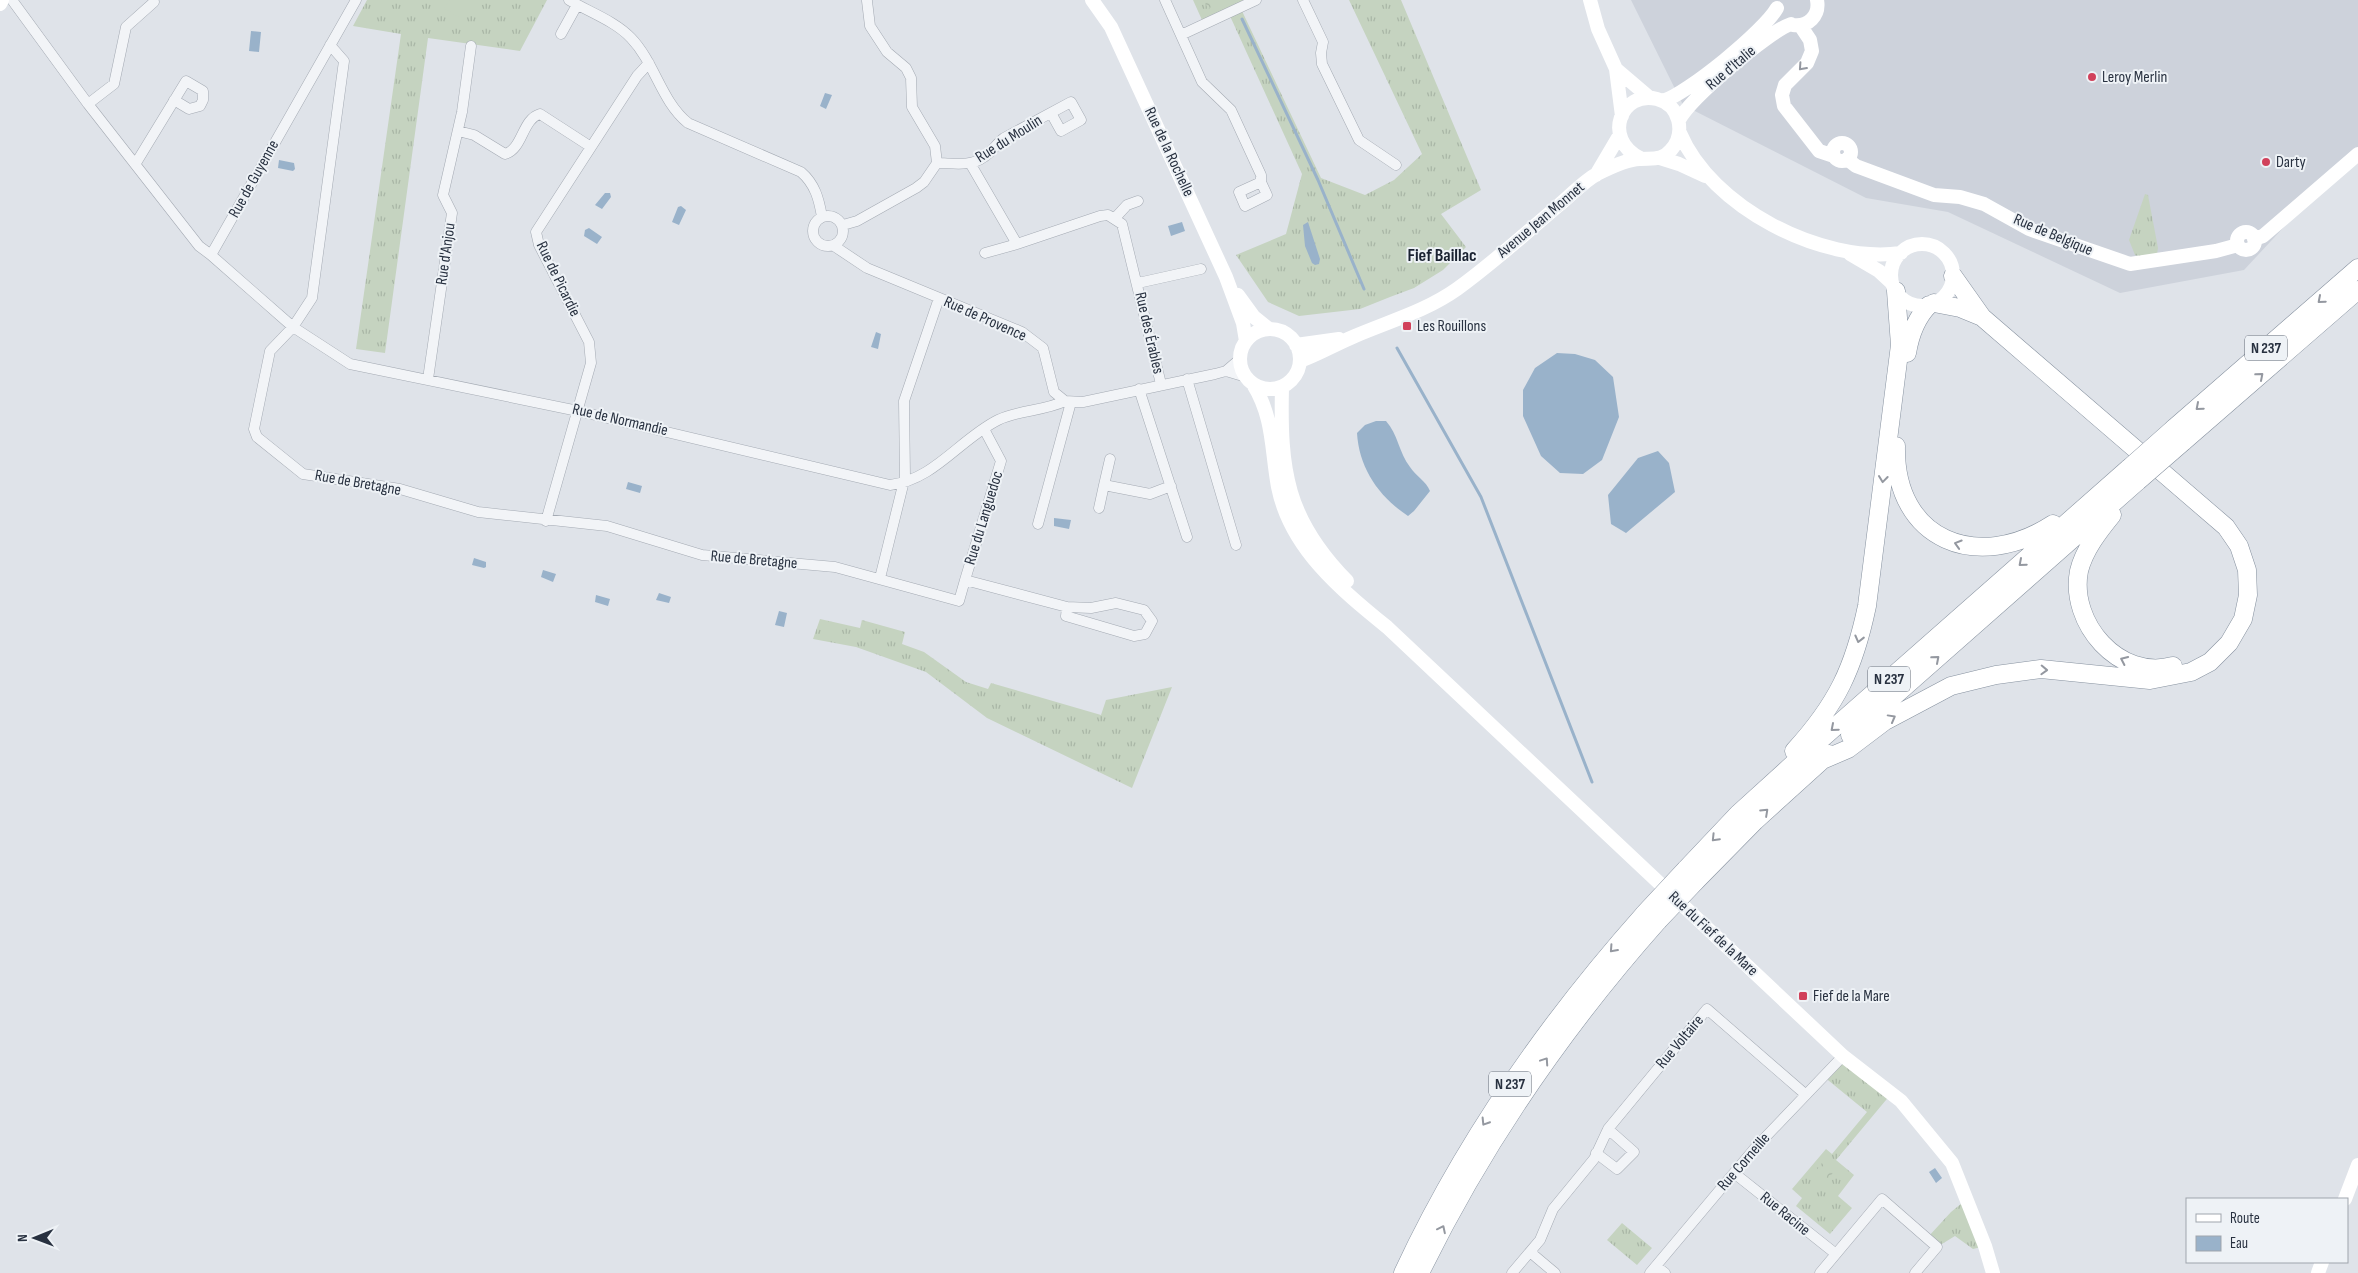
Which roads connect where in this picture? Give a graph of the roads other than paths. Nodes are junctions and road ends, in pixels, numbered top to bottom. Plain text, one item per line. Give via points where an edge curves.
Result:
1 (356, 0) edge
2 (867, 0) edge
3 (1085, 0) edge
4 (1092, 0) edge
5 (1165, 0) edge
6 (1256, 0) edge
7 (1303, 0) edge
8 (1590, 0) edge
9 (1817, 0) edge
10 (4, 1) edge
11 (154, 2) dead end
12 (573, 2) edge
13 (1778, 4) edge
14 (1795, 25) junction
15 (1111, 27) junction
16 (560, 34) dead end
17 (1181, 35) junction
18 (330, 45) junction
19 (471, 46) dead end
20 (649, 63) junction
21 (1616, 70) junction
22 (174, 100) dead end
23 (1657, 100) junction
24 (88, 104) junction
25 (1051, 113) dead end
26 (1622, 116) junction
27 (1679, 126) junction
28 (458, 131) junction
29 (1619, 136) junction
30 (591, 147) junction
31 (2358, 154) edge
32 (1640, 158) junction
33 (1660, 158) junction
34 (136, 163) junction
35 (937, 163) junction
36 (970, 163) junction
37 (1396, 165) dead end
38 (1596, 174) junction
39 (1708, 177) junction
40 (1261, 182) dead end
41 (1138, 201) dead end
42 (822, 217) junction
43 (1115, 218) junction
44 (843, 226) junction
45 (1017, 244) junction
46 (834, 246) junction
47 (1847, 252) junction
48 (985, 253) dead end
49 (1901, 253) junction
50 (211, 255) junction
51 (2358, 268) edge
52 (1201, 269) dead end
53 (1953, 276) junction
54 (1226, 277) junction
55 (1138, 283) junction
56 (1894, 287) junction
57 (2358, 290) edge
58 (939, 298) junction
59 (1931, 304) junction
60 (1982, 317) junction
61 (293, 327) junction
62 (1269, 329) junction
63 (1354, 336) junction
64 (1246, 341) junction
65 (1296, 345) junction
66 (1240, 360) junction
67 (1300, 361) junction
68 (1226, 371) junction
69 (428, 379) junction
70 (1187, 379) junction
71 (1250, 381) junction
72 (1161, 384) junction
73 (1282, 386) junction
74 (1139, 389) junction
75 (1054, 392) junction
76 (1068, 401) junction
77 (1044, 408) junction
78 (578, 411) junction
79 (984, 429) junction
80 (2178, 436) junction
81 (1110, 459) dead end
82 (2133, 474) junction
83 (904, 483) junction
84 (1104, 485) junction
85 (1171, 486) junction
86 (2098, 496) junction
87 (2196, 501) junction
88 (1099, 508) dead end
89 (546, 521) junction
90 (1038, 524) dead end
91 (1187, 537) dead end
92 (1236, 545) dead end
93 (880, 578) junction
94 (965, 580) junction
95 (1067, 607) junction
96 (1386, 627) junction
97 (1820, 761) junction
98 (1738, 814) junction
99 (1690, 875) junction
100 (1652, 917) junction
101 (1843, 1056) junction
102 (1805, 1094) junction
103 (1608, 1128) junction
104 (1596, 1153) junction
105 (2358, 1165) edge
106 (1734, 1173) junction
107 (2345, 1198) edge
108 (1530, 1252) junction
109 (1836, 1254) junction
110 (1653, 1269) edge
111 (1403, 1273) edge
112 (1420, 1273) edge
113 (1512, 1273) edge
114 (1555, 1273) edge
115 (1665, 1273) edge
116 (1820, 1273) edge
117 (1914, 1273) edge
118 (1993, 1273) edge

1 - 18 street, Rue de Guyenne
2 - 35 street via 870,26 887,52 906,68 912,106 935,146
3 - 15 main road, Rue de la Rochelle
4 - 15 main road, Rue de la Rochelle
5 - 17 street
6 - 17 street
7 - 37 street via 1323,42 1322,64 1359,140
8 - 21 main road via 1598,29
9 - 14 main road, Rue d'Italie via 1817,12 1813,18
10 - 24 street
11 - 24 street via 126,27 114,84
12 - 16 street
12 - 20 street via 631,37
13 - 14 main road, Rue de Belgique via 1782,18
13 - 23 main road, Rue d'Italie via 1768,22 1690,87 1674,98
14 - 27 main road, Rue d'Italie via 1776,31 1698,96 1685,110
14 -> 31 main road, Rue de Belgique via 1810,40 1812,51 1807,63 1784,85 1784,106 1819,152 1840,157 1856,166 1934,194 1984,204 2028,229 2130,264 2216,251 2238,245 2238,238 2244,233 2254,239 2263,236
15 - 54 main road, Rue de la Rochelle
17 - 40 street via 1202,82 1231,110 1261,175
18 - 50 street, Rue de Guyenne
18 - 61 street, Rue de Bretagne via 344,61 312,298
19 - 28 street, Rue d'Anjou
20 - 30 street, Rue de Picardie
20 - 42 street via 675,109 688,123 801,172 808,178 814,186
21 - 23 main road
21 - 26 main road
22 - 34 street
23 - 26 main road via 1639,100
23 - 27 main road via 1675,112
24 - 34 street
25 - 36 street, Rue du Moulin via 997,143 985,157
26 - 29 main road
27 - 33 main road via 1673,148
27 - 39 main road via 1688,151
28 - 30 street via 474,135 505,154 513,150 532,120 540,114
28 - 69 street, Rue d'Anjou via 443,195 452,213
29 - 32 main road via 1623,146
29 - 38 main road, Avenue Jean Monnet
30 - 78 street, Rue de Picardie via 536,232 539,245 592,353
32 - 33 main road
32 - 38 main road, Avenue Jean Monnet
33 - 39 main road
34 - 50 street via 198,246
35 - 36 street, Rue du Moulin
35 - 44 street via 920,185
36 - 45 street
38 - 63 main road, Avenue Jean Monnet via 1476,274 1433,305
39 - 47 main road via 1764,221
41 - 43 street via 1127,205
42 - 44 street via 833,216
42 - 46 street via 813,228 815,239 824,246
43 - 45 street via 1100,216
43 - 55 street, Rue des Érables via 1122,224
44 - 46 street via 843,237
45 - 48 street
46 - 58 street, Rue de Provence via 867,268
47 - 49 main road
47 - 56 main road via 1879,271
49 - 53 main road via 1916,244 1935,246 1948,258
49 - 56 main road via 1894,261
50 - 61 street, Rue de Normandie
51 -> 80 highway, N 237
52 - 55 street, Rue des Érables
53 - 59 main road via 1944,297
53 - 60 highway
54 - 62 main road, Rue de la Rochelle via 1254,317
54 - 64 main road, Rue de la Rochelle
55 - 72 street, Rue des Érables
56 - 59 main road via 1911,303
56 -> 98 highway via 1900,345 1867,606 1856,651 1843,685 1830,706
80 -> 57 highway, N 237
58 - 75 street, Rue de Provence via 1022,332 1043,348
58 - 83 street via 904,401
59 - 60 highway via 1960,308
86 -> 59 highway via 2034,536 1996,548 1954,544 1923,523 1909,507 1897,474 1896,440 1908,350 1918,318
60 - 87 highway
61 - 69 street, Rue de Normandie via 350,364
61 - 89 street, Rue de Bretagne via 270,352 254,429 258,437 303,474 400,489 478,512
62 - 64 main road
62 - 65 main road via 1285,333
63 - 65 main road, Avenue Jean Monnet
63 - 67 main road, Avenue Jean Monnet
64 - 66 main road
65 - 67 main road
66 - 68 street
66 - 71 main road
67 - 73 main road via 1294,376
68 - 70 street
68 - 71 street
69 - 78 street, Rue de Normandie
70 - 72 street
70 - 92 street
71 - 73 main road via 1267,388
71 - 96 main road, Rue du Fief de la Mare via 1263,399 1268,414 1279,490 1298,537 1326,573
72 - 74 street
73 - 96 main road, Rue du Fief de la Mare via 1284,464 1297,512 1321,553
74 - 76 street via 1083,402
74 - 85 street
75 - 76 street
75 - 77 street
76 - 77 street, Rue de Normandie
76 - 90 street
77 - 79 street, Rue de Normandie via 1008,417
78 - 83 street, Rue de Normandie via 890,485
78 - 89 street, Rue de Picardie
79 - 83 street, Rue de Normandie via 927,472
79 - 94 street, Rue du Languedoc via 1001,461
80 - 82 highway, N 237, bridge
81 - 84 street
82 - 86 highway, N 237
87 -> 82 highway via 2228,550 2236,572 2234,614 2223,635 2207,652 2189,662 2169,668 2130,663 2100,642 2086,623 2078,600 2079,571 2089,547
97 -> 82 highway, N 237
83 - 93 street
84 - 85 street via 1150,494
84 - 88 street
85 - 91 street
86 -> 98 highway, N 237
97 -> 87 highway via 1848,749 1885,721 1951,686 2041,669 2150,680 2190,672 2210,662 2229,643 2243,619 2248,595 2247,570 2226,527
89 - 93 street, Rue de Bretagne via 607,526 702,555 835,567
93 - 94 street, Rue du Languedoc via 959,601
94 - 95 street, Rue du Languedoc
95 - 95 street, Rue du Languedoc via 1091,608 1116,603 1144,610 1152,621 1145,634 1134,636 1066,616
96 - 101 main road, Rue du Fief de la Mare
99 -> 97 highway, N 237
98 -> 99 highway, N 237
99 - 100 highway, N 237, bridge
100 -> 111 highway, N 237 via 1600,964 1518,1072 1448,1184
112 -> 100 highway, N 237 via 1449,1214 1522,1095
101 - 102 street, Rue Corneille
101 - 118 main road, Rue du Fief de la Mare via 1901,1101 1952,1163
102 - 103 street, Rue Voltaire via 1707,1009
102 - 106 street, Rue Corneille
103 - 104 street, Rue Voltaire
103 - 104 street via 1634,1152 1617,1169
104 - 108 street, Rue Voltaire via 1553,1209 1540,1240
105 - 107 main road
106 - 109 street, Rue Racine
106 - 110 street, Rue Corneille
108 - 113 street, Rue Voltaire
108 - 114 street
109 - 116 street
109 - 117 street via 1882,1199 1937,1247
110 - 115 street

